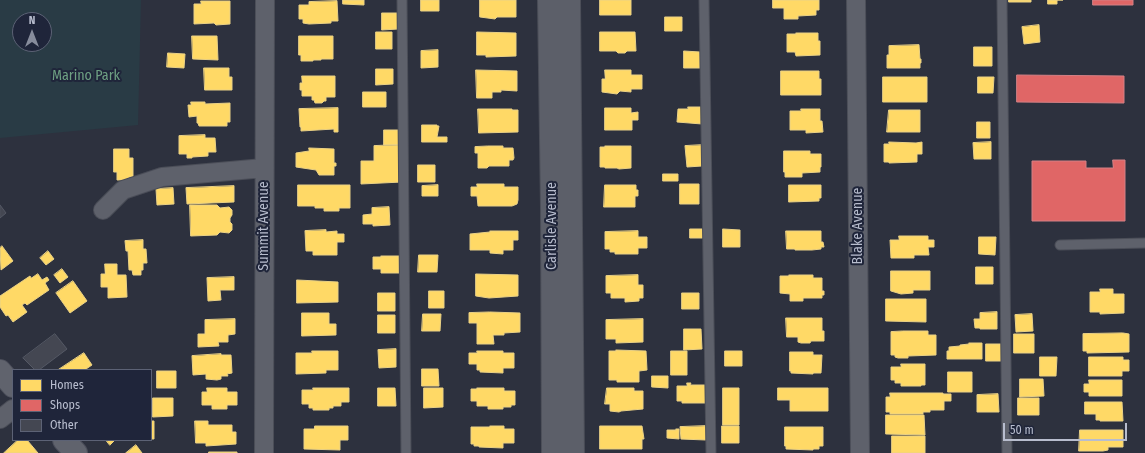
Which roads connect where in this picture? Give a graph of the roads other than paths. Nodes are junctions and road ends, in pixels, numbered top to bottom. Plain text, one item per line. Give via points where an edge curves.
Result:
1 (265, 0) edge
2 (402, 0) edge
3 (549, 0) edge
4 (569, 0) edge
5 (704, 0) edge
6 (856, 0) edge
7 (1002, 0) edge
8 (264, 168) junction
9 (561, 208) junction
10 (103, 210) dead end
11 (1145, 243) edge
12 (1060, 245) dead end
13 (0, 371) edge
14 (12, 385) edge
15 (12, 410) edge
16 (0, 419) edge
17 (65, 441) edge
18 (76, 453) edge
19 (264, 453) edge
20 (406, 453) edge
21 (553, 453) edge
22 (573, 453) edge
23 (711, 453) edge
24 (860, 453) edge
25 (1007, 453) edge

1 - 8 street, Summit Avenue
2 - 20 lane
3 - 9 street, Carlisle Avenue
4 - 9 street, Carlisle Avenue
5 - 23 lane
6 - 24 street, Blake Avenue
7 - 25 lane
8 - 10 street via 162,176 123,190
8 - 19 street, Summit Avenue
9 - 21 street, Carlisle Avenue
9 - 22 street, Carlisle Avenue
11 - 12 lane
13 - 14 main road
15 - 16 street
17 - 18 main road

